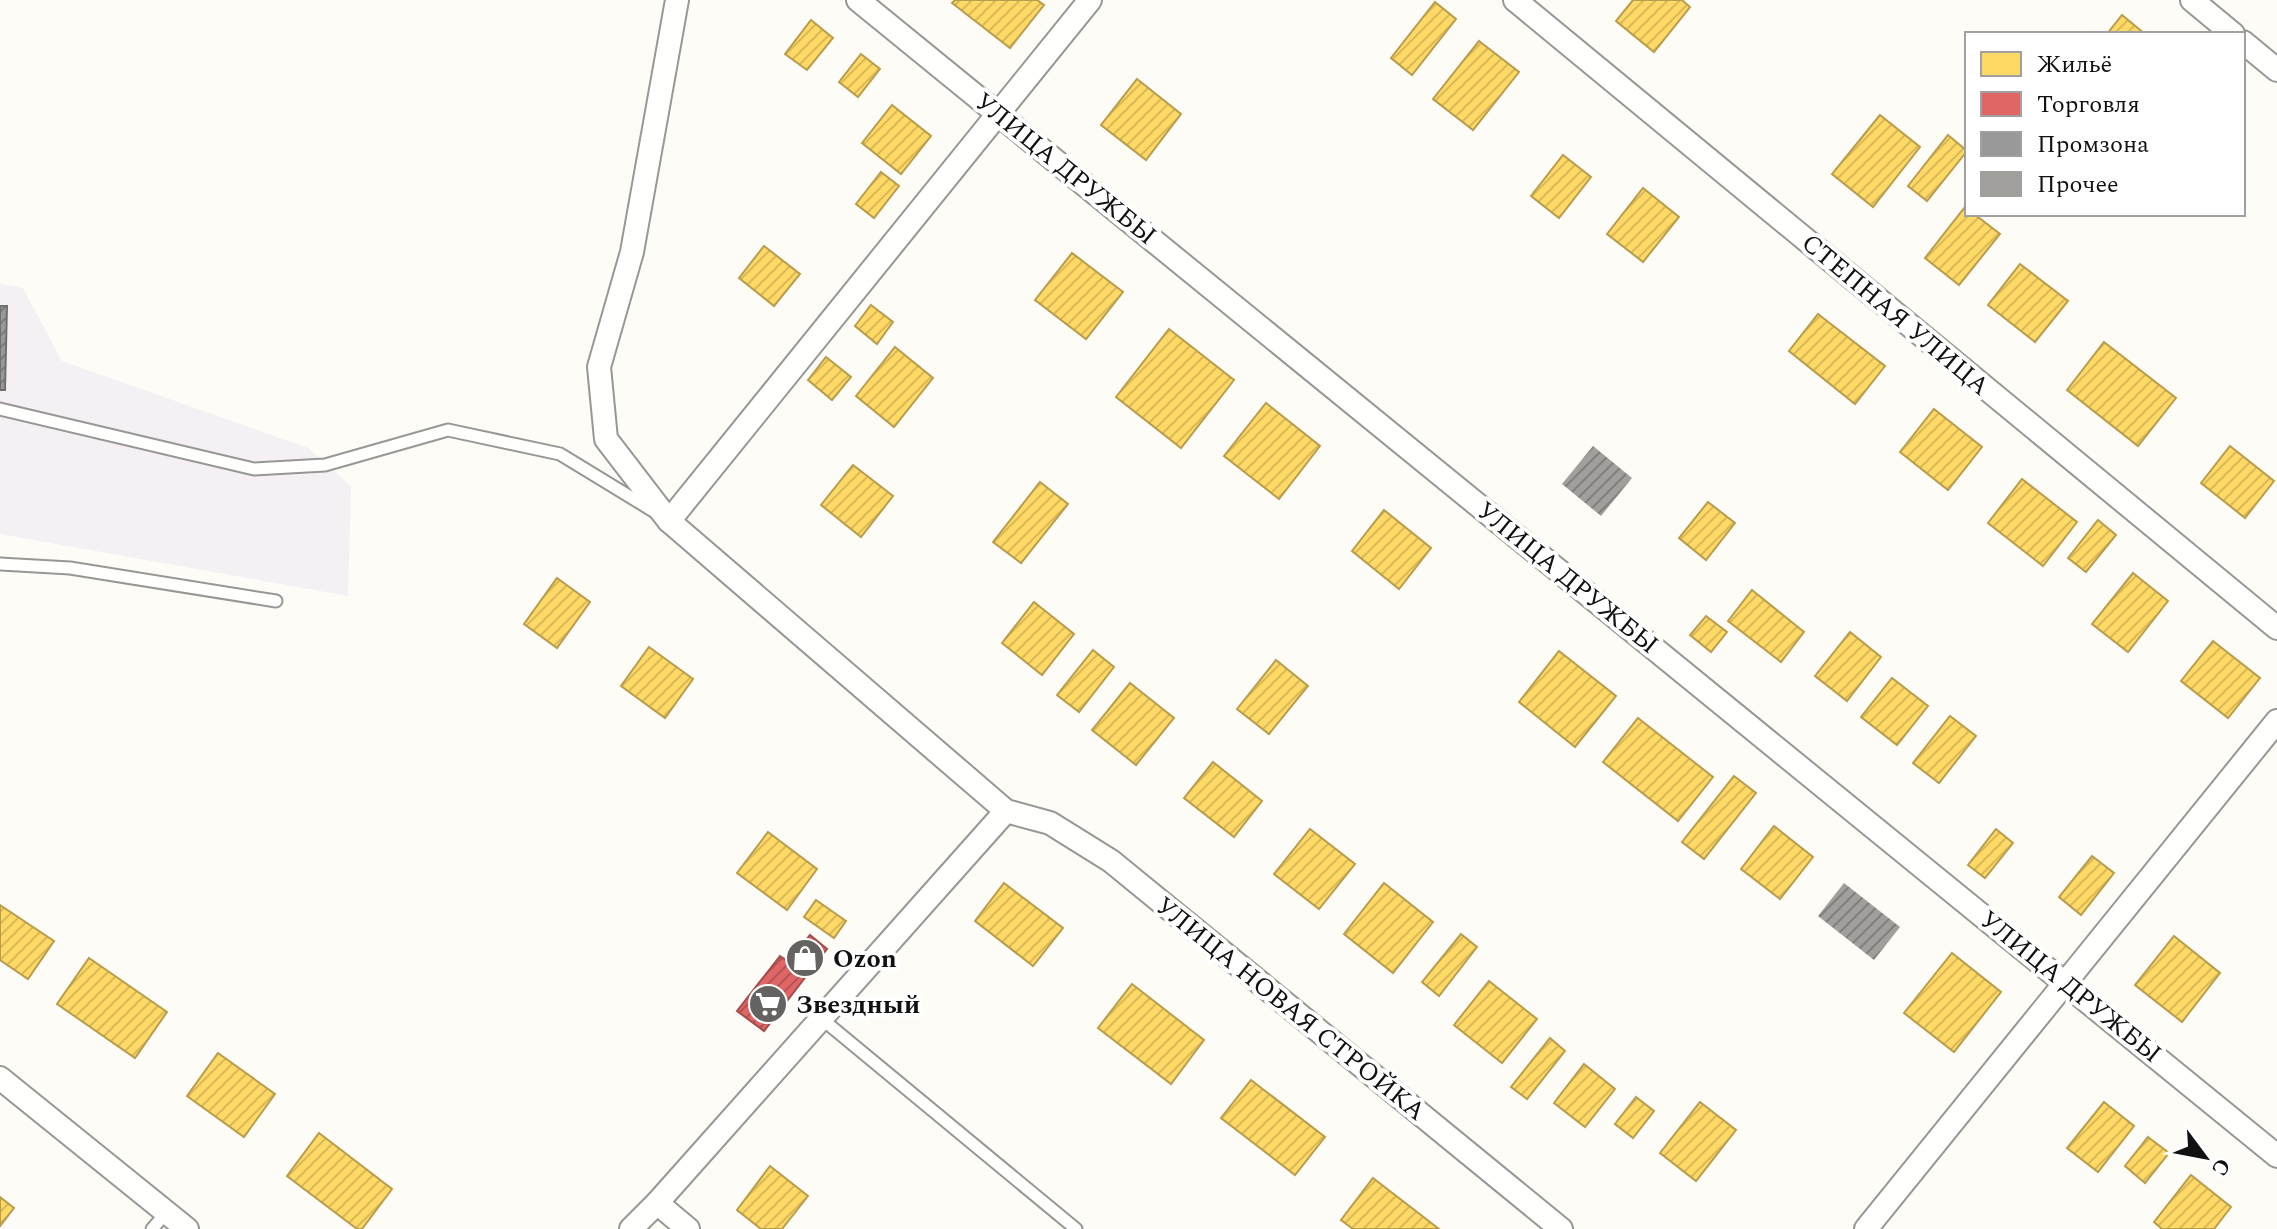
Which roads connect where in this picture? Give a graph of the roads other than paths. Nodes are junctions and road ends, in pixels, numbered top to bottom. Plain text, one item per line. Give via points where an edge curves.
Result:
1 (677, 0) edge
2 (858, 0) edge
3 (1090, 0) edge
4 (1515, 0) edge
5 (2192, 0) edge
6 (2231, 32) edge
7 (2245, 44) edge
8 (2277, 70) edge
9 (998, 113) junction
10 (0, 409) edge
11 (669, 521) junction
12 (0, 564) edge
13 (276, 601) dead end
14 (2277, 628) edge
15 (2277, 721) edge
16 (1006, 811) junction
17 (2066, 982) junction
18 (822, 1019) junction
19 (0, 1078) edge
20 (2277, 1156) edge
21 (657, 1203) junction
22 (167, 1212) junction
23 (152, 1229) edge
24 (187, 1229) edge
25 (631, 1229) edge
26 (688, 1229) edge
27 (1076, 1229) edge
28 (1561, 1229) edge
29 (1866, 1229) edge

1 - 11 street via 632,252 599,367 606,439
2 - 9 street, УЛИЦА ДРУЖБЫ
3 - 9 street
4 - 14 street, СТЕПНАЯ УЛИЦА
5 - 6 street
7 - 8 street
9 - 11 street
9 - 17 street, УЛИЦА ДРУЖБЫ
10 - 11 lane via 254,469 325,465 448,430 560,454
11 - 16 street
12 - 13 lane via 70,568
15 - 17 street
16 - 18 street
16 - 28 street, УЛИЦА НОВАЯ СТРОЙКА via 1050,823 1111,861
17 - 20 street, УЛИЦА ДРУЖБЫ
17 - 29 street
18 - 21 street
18 - 27 lane
19 - 22 street
21 - 25 street
21 - 26 street
22 - 23 lane
22 - 24 street

